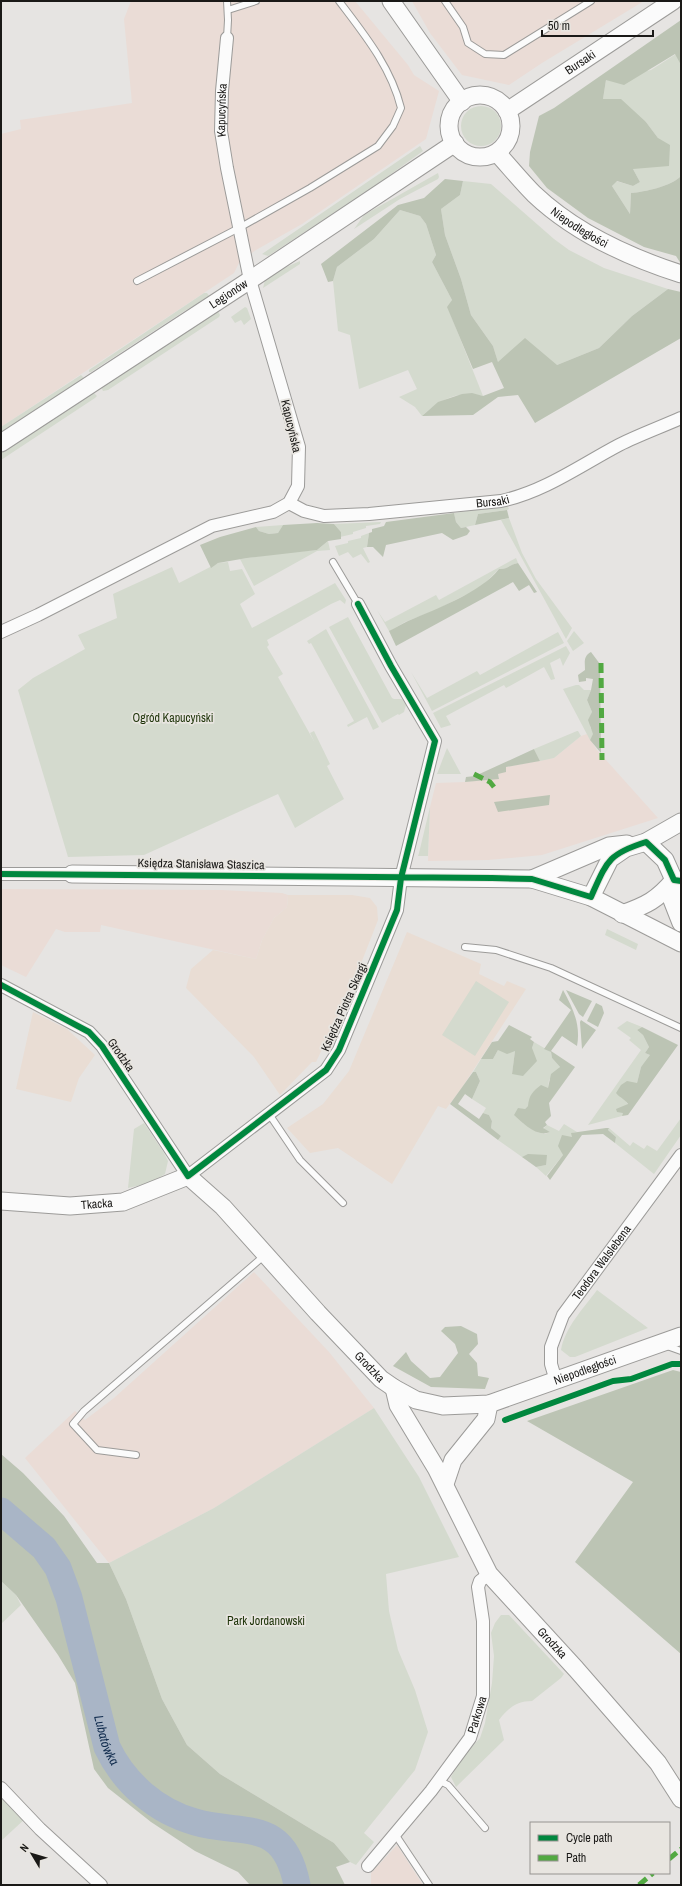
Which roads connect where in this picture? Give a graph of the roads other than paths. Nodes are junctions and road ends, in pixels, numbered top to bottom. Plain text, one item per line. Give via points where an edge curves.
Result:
1 (227, 1) edge
2 (256, 1) edge
3 (339, 1) edge
4 (391, 1) edge
5 (445, 1) edge
6 (591, 1) edge
7 (673, 1) edge
8 (228, 10) junction
9 (227, 38) joint
10 (462, 102) junction
11 (507, 111) junction
12 (454, 143) junction
13 (497, 153) junction
14 (239, 228) junction
15 (681, 274) edge
16 (250, 280) junction
17 (137, 281) dead end
18 (681, 418) edge
19 (1, 443) edge
20 (289, 503) junction
21 (333, 562) dead end
22 (358, 604) joint
23 (1, 632) edge
24 (681, 822) edge
25 (646, 842) junction
26 (1, 874) edge
27 (72, 874) joint
28 (401, 878) junction
29 (532, 879) junction
30 (677, 880) edge
31 (591, 897) junction
32 (622, 914) junction
33 (681, 923) edge
34 (681, 943) edge
35 (465, 947) dead end
36 (1, 985) edge
37 (681, 1028) edge
38 (269, 1114) junction
39 (681, 1155) edge
40 (188, 1176) junction
41 (1, 1201) edge
42 (343, 1203) dead end
43 (266, 1255) junction
44 (681, 1336) edge
45 (662, 1344) junction
46 (681, 1351) edge
47 (556, 1381) junction
48 (394, 1388) junction
49 (489, 1404) junction
50 (136, 1455) dead end
51 (445, 1484) junction
52 (489, 1574) junction
53 (438, 1780) junction
54 (1, 1788) edge
55 (681, 1799) edge
56 (485, 1828) dead end
57 (395, 1836) junction
58 (368, 1866) dead end
59 (101, 1885) edge
60 (429, 1885) edge

1 - 8 lane
2 - 8 lane
3 - 14 lane via 381,59 401,108 393,126 378,146
4 - 10 main road
5 - 6 lane via 463,27 468,44 485,54 504,55
7 - 11 main road, Bursaki
8 - 9 lane
9 - 14 street, Kapucyńska via 221,131
10 - 11 main road via 481,95 492,98
10 - 12 main road via 451,116 450,126
11 - 13 main road via 511,129 509,138
12 - 13 main road via 463,152 474,156 486,157
12 - 16 main road, Legionów
13 - 15 main road, Niepodległości via 534,194 564,218 610,246 642,261
14 - 16 street, Kapucyńska
14 - 17 lane
16 - 19 main road, Legionów
16 - 20 street, Kapucyńska via 299,447 298,486
18 - 20 street, Bursaki via 621,444 521,497 369,514 324,516 304,511
20 - 23 street via 273,512 212,526
21 - 22 lane
22 - 28 street via 435,740
24 - 25 main road
25 - 29 main road via 609,846
25 - 30 main road via 665,860
25 - 31 main road via 626,848 610,858
26 - 27 street, Księdza Stanisława Staszica
27 - 28 main road, Księdza Stanisława Staszica
28 - 29 main road, Księdza Stanisława Staszica
28 - 38 street, Księdza Piotra Skargi via 397,910 339,1050 326,1070
29 - 31 main road, Księdza Stanisława Staszica
30 - 32 main road via 650,902
30 - 33 main road via 672,900
31 - 32 main road, Księdza Stanisława Staszica
32 - 34 main road, Księdza Stanisława Staszica
35 - 37 lane via 496,950 551,968
36 - 40 street, Grodzka via 89,1032 102,1046
38 - 40 street, Księdza Piotra Skargi
38 - 42 lane via 300,1160
39 - 47 street, Teodora Walslebena via 563,1315 551,1346 551,1364
40 - 41 main road, Tkacka via 124,1202 70,1206
40 - 43 main road, Grodzka via 223,1207
43 - 48 main road, Grodzka via 350,1346
43 - 50 lane via 84,1411 74,1424 97,1450
44 - 45 main road, Niepodległości
45 - 46 lane
45 - 47 main road, Niepodległości
47 - 49 main road, Niepodległości
48 - 49 main road, Niepodległości via 416,1400 443,1406
48 - 51 main road, Grodzka via 405,1420
49 - 51 main road via 486,1419 453,1460
51 - 52 main road, Grodzka
52 - 53 street, Parkowa via 480,1581 478,1587 483,1621 483,1696 470,1738
52 - 55 main road, Grodzka via 658,1763
53 - 56 lane via 448,1785
53 - 57 street, Parkowa
54 - 59 street via 40,1829
57 - 58 street, Parkowa
57 - 60 lane

